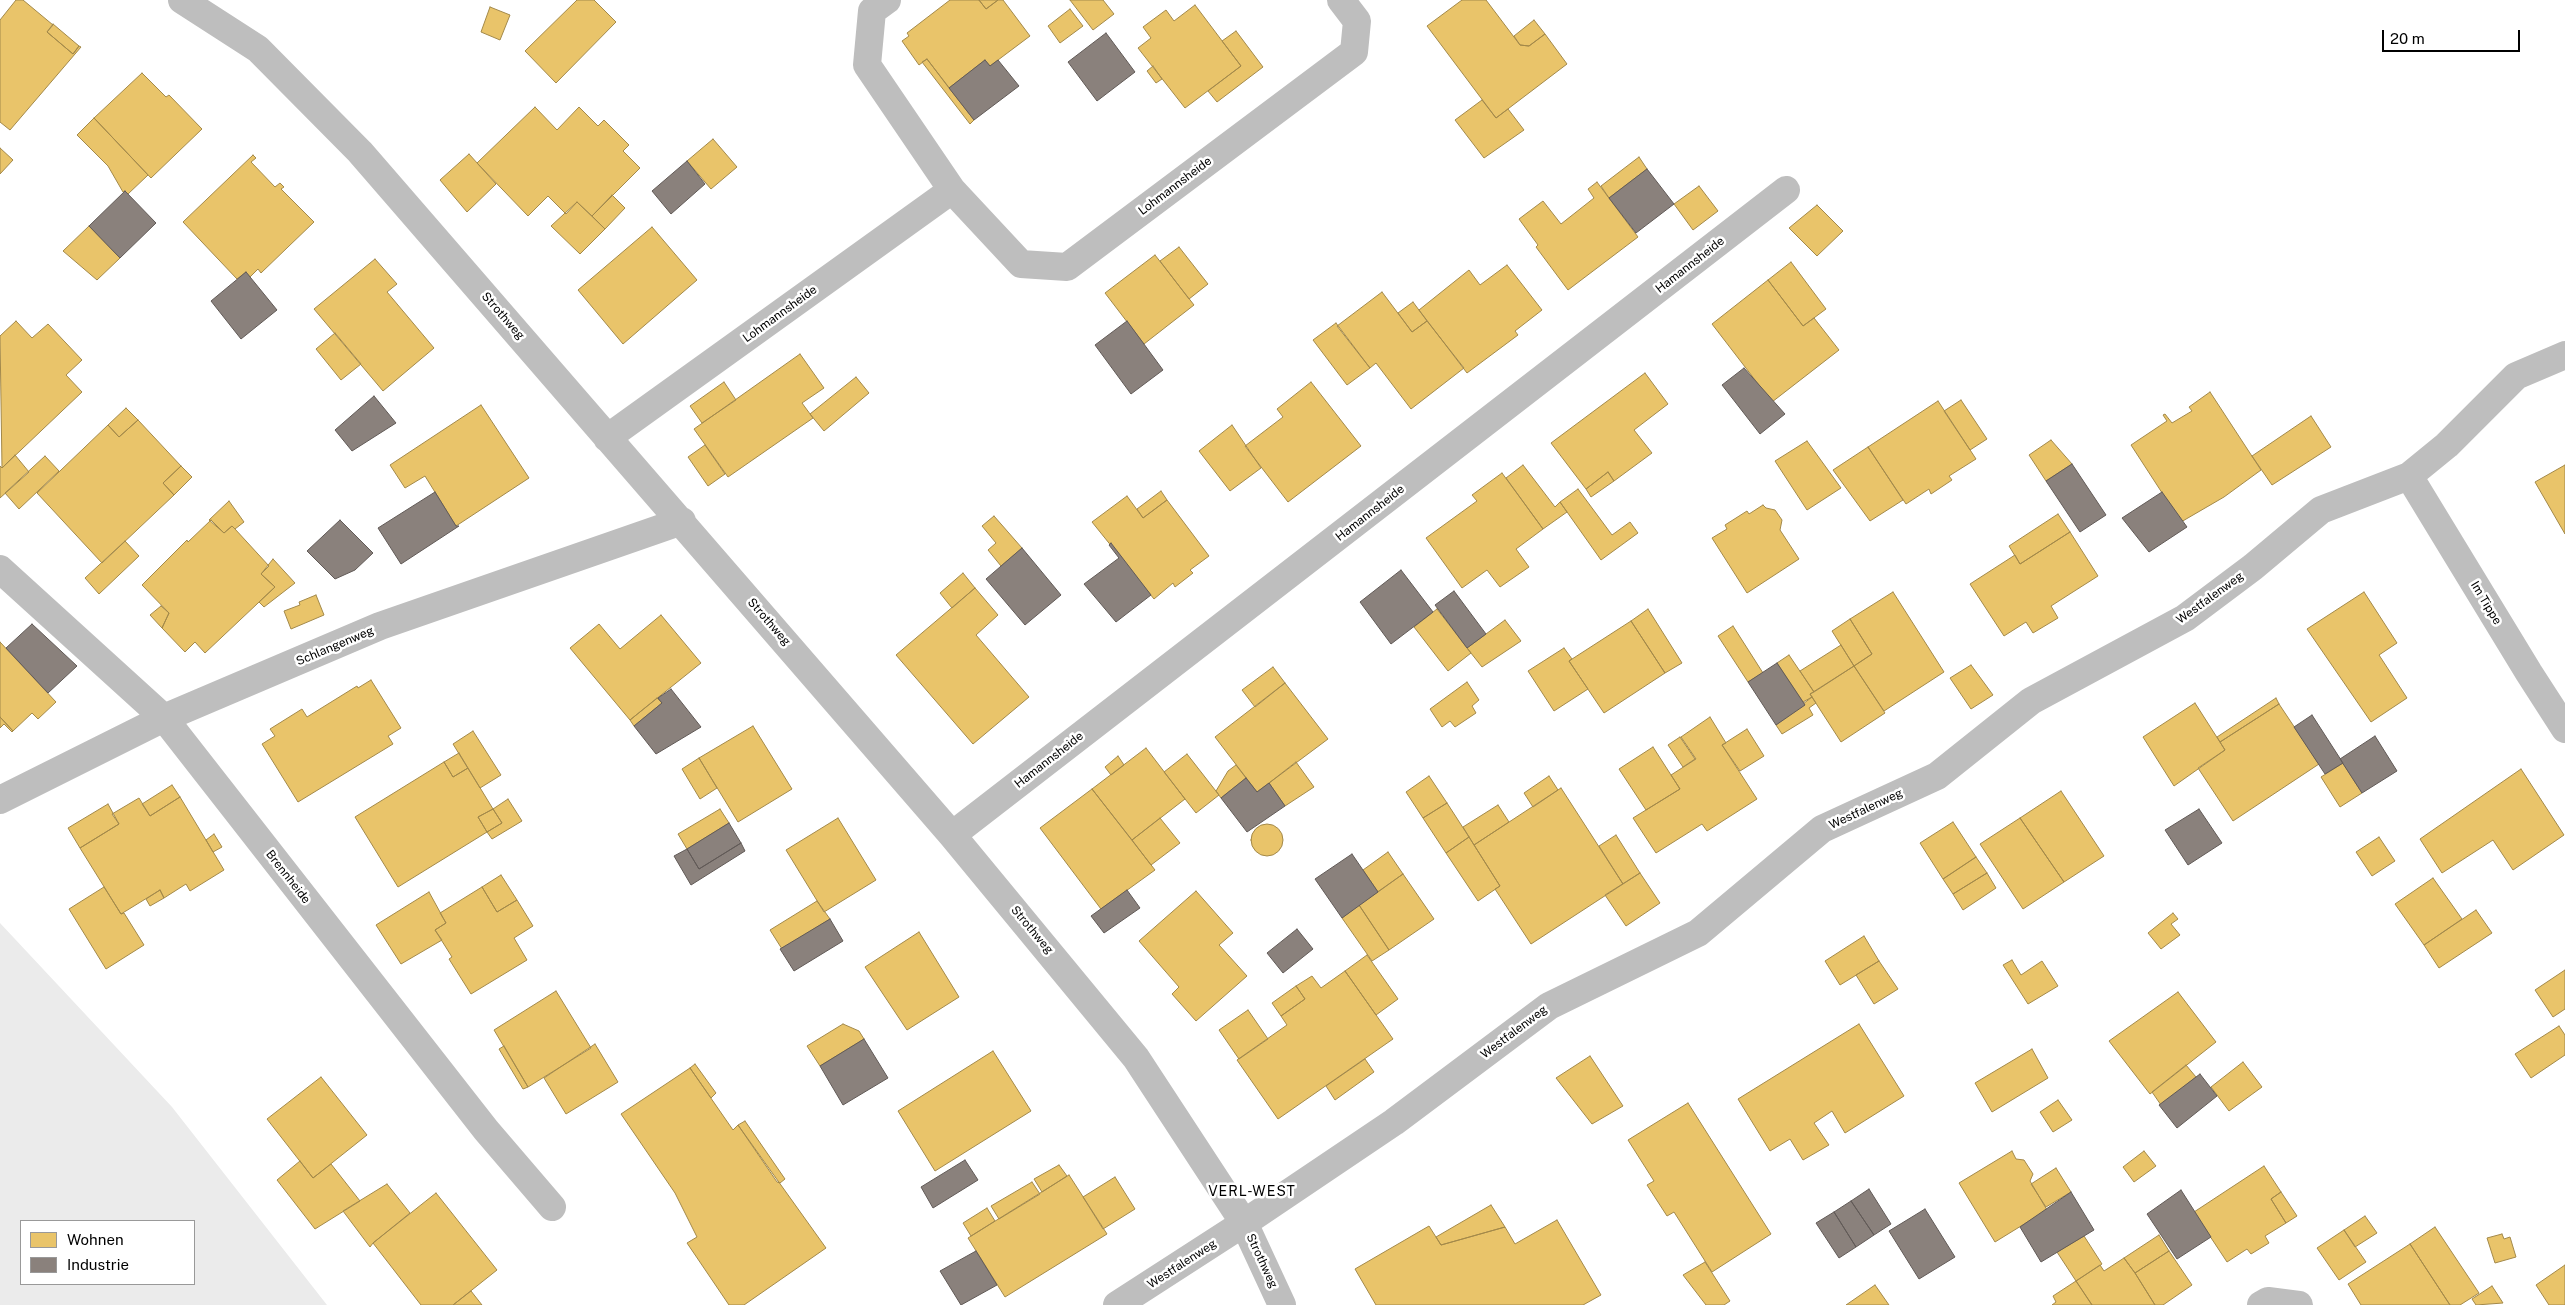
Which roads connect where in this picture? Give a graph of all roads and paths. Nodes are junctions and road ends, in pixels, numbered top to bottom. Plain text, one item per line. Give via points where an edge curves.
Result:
1 (182, 0) edge
2 (887, 0) edge
3 (1341, 0) edge
4 (952, 190) junction
5 (1786, 190) dead end
6 (2565, 355) edge
7 (607, 438) junction
8 (2409, 476) junction
9 (682, 521) junction
10 (0, 569) edge
11 (164, 718) junction
12 (2565, 729) edge
13 (0, 800) edge
14 (952, 835) junction
15 (552, 1207) dead end
16 (1244, 1223) junction
17 (1117, 1305) edge
18 (1282, 1305) edge
19 (2261, 1305) edge
20 (2299, 1305) edge

1 - 7 street, Strothweg via 258,49 360,152
2 - 4 street, Lohmannsheide via 872,11 867,65
3 - 4 street, Lohmannsheide via 1357,21 1354,52 1067,267 1021,264
4 - 7 street, Lohmannsheide
5 - 14 street, Hamannsheide
6 - 8 street, Westfalenweg via 2516,376 2448,445
7 - 9 street, Strothweg
8 - 12 street, Im Tippe
8 - 16 street, Westfalenweg via 2321,510 2185,618 2031,702 1937,776 1822,829 1698,933 1549,1006 1394,1122
9 - 11 street, Schlangenweg via 380,626
9 - 14 street, Strothweg
10 - 11 street, Brennheide
11 - 13 street, Schlangenweg
11 - 15 street, Brennheide via 486,1130
14 - 16 street, Strothweg via 1136,1058
16 - 17 street, Westfalenweg
16 - 18 street, Strothweg
19 - 20 street via 2268,1300

